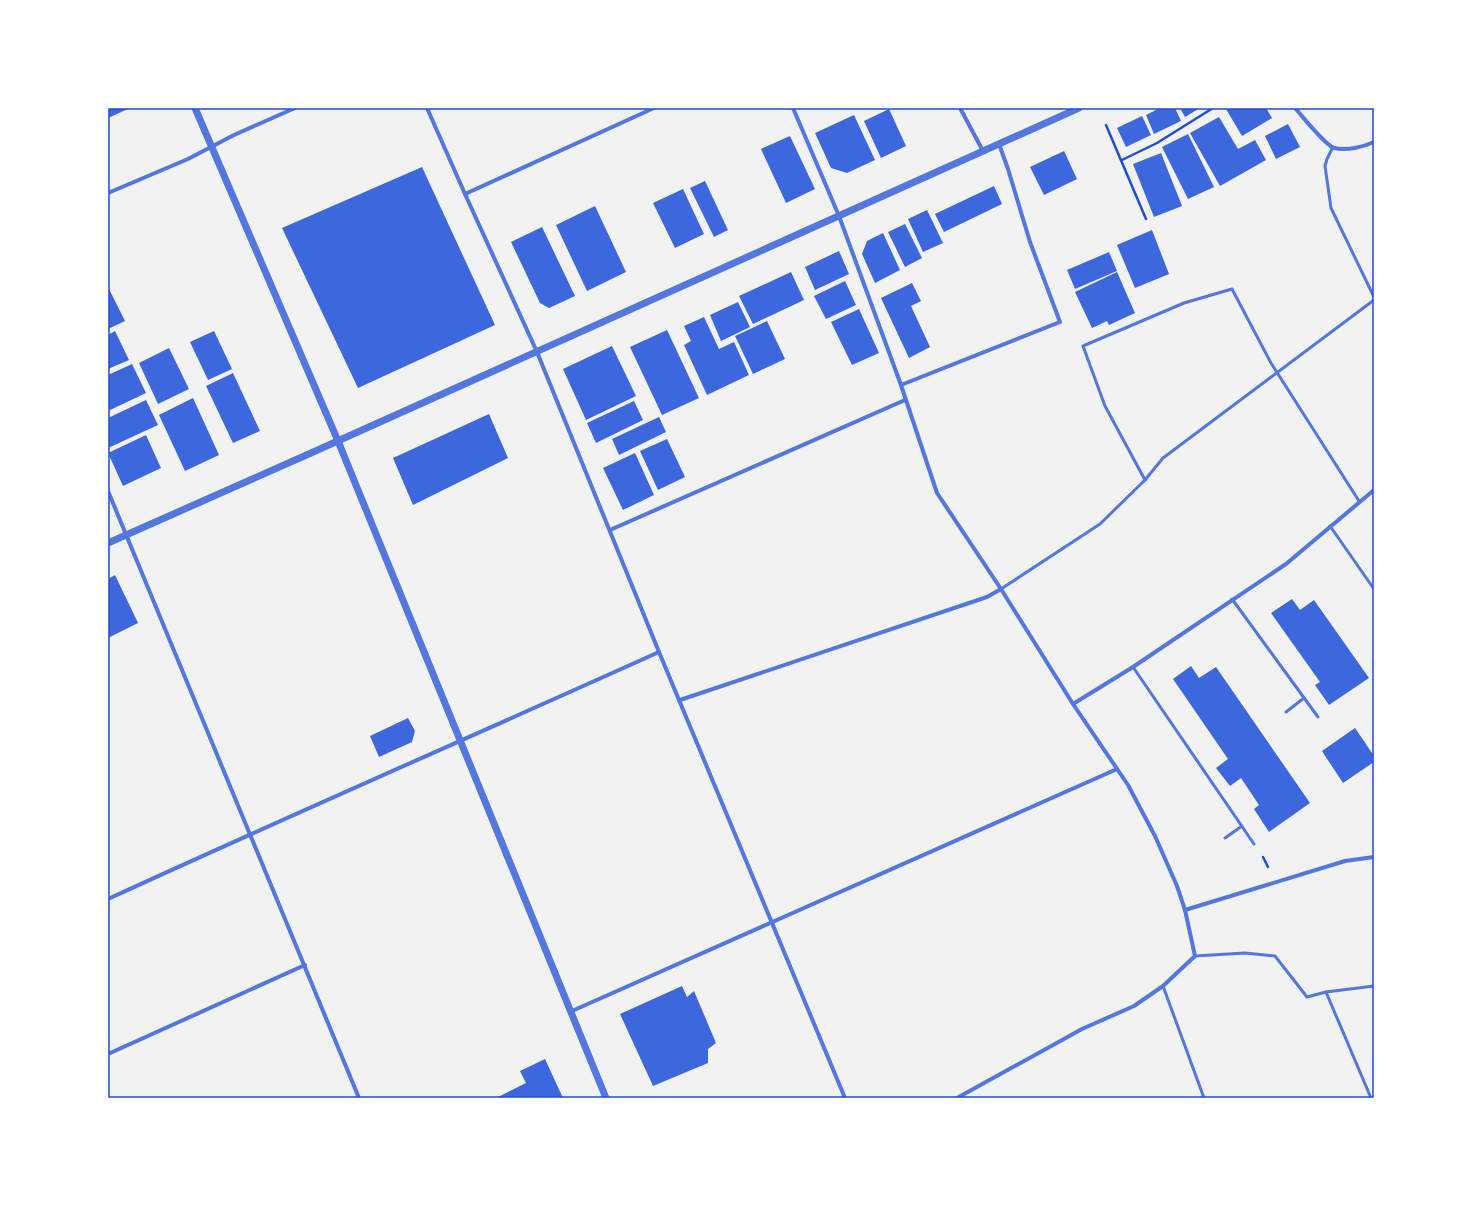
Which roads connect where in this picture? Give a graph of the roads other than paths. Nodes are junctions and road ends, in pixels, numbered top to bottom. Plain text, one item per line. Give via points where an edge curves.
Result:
1 (195, 108) edge
2 (295, 108) edge
3 (427, 108) edge
4 (654, 108) edge
5 (793, 108) edge
6 (960, 108) edge
7 (1079, 108) edge
8 (1295, 108) edge
9 (1374, 142) edge
10 (999, 144) junction
11 (212, 147) junction
12 (1334, 148) junction
13 (984, 151) junction
14 (108, 193) edge
15 (465, 194) junction
16 (839, 216) junction
17 (1374, 297) edge
18 (1374, 300) edge
19 (537, 352) junction
20 (1277, 373) junction
21 (901, 385) junction
22 (905, 400) junction
23 (338, 441) junction
24 (1145, 480) junction
25 (1374, 490) edge
26 (108, 491) edge
27 (1359, 501) junction
28 (1330, 526) junction
29 (610, 530) junction
30 (126, 534) junction
31 (108, 543) edge
32 (1001, 589) junction
33 (1374, 589) edge
34 (1232, 599) junction
35 (659, 652) junction
36 (1133, 667) junction
37 (1304, 698) junction
38 (680, 700) junction
39 (1074, 704) junction
40 (1286, 712) dead end
41 (1318, 717) dead end
42 (461, 741) junction
43 (1116, 769) junction
44 (1242, 826) junction
45 (250, 834) junction
46 (1225, 838) dead end
47 (1254, 844) road end
48 (1374, 857) edge
49 (108, 899) edge
50 (1185, 910) junction
51 (771, 922) junction
52 (1195, 956) junction
53 (304, 965) junction
54 (1163, 986) junction
55 (1374, 986) edge
56 (1326, 992) junction
57 (572, 1011) junction
58 (108, 1054) edge
59 (357, 1097) edge
60 (606, 1098) edge
61 (845, 1098) edge
62 (957, 1098) edge
63 (1204, 1098) edge
64 (1372, 1098) edge

1 - 11 street
2 - 11 street
3 - 15 street
4 - 15 street
5 - 16 street
6 - 13 street
7 - 10 street
8 - 12 street via 1318,135
9 - 12 street via 1364,146
10 - 13 street
10 - 21 street via 1030,242 1060,322
11 - 14 street
11 - 23 street
12 - 17 lane via 1325,166 1331,208
13 - 16 street
15 - 19 street
16 - 19 street
16 - 21 street
18 - 20 lane
19 - 23 street
19 - 29 street
20 - 24 lane via 1163,458
20 - 24 lane via 1232,289 1184,303 1083,346 1105,406
20 - 27 lane
21 - 22 street
22 - 29 street
22 - 32 street via 937,493
23 - 30 street
23 - 42 street
24 - 32 lane via 1100,524
25 - 27 street
26 - 30 street
27 - 28 street
28 - 33 lane
28 - 34 street via 1286,564
29 - 35 street
30 - 31 street
30 - 45 street
32 - 38 street via 980,599
32 - 39 street
34 - 36 street
34 - 37 lane
35 - 38 street
35 - 42 street
36 - 39 street
36 - 44 lane
37 - 40 lane
37 - 41 lane
38 - 51 street
39 - 43 street
42 - 45 street
42 - 57 street
43 - 50 street via 1128,785 1155,836
43 - 51 street
44 - 46 lane
44 - 47 lane
45 - 49 street
45 - 53 street
48 - 50 street via 1345,861
50 - 52 street
51 - 57 street
51 - 61 street
52 - 54 street
52 - 56 lane via 1245,953 1276,956 1307,997
53 - 58 street
53 - 59 street
54 - 62 street via 1134,1006 1082,1029
54 - 63 lane
55 - 56 lane
56 - 64 lane
57 - 60 street

